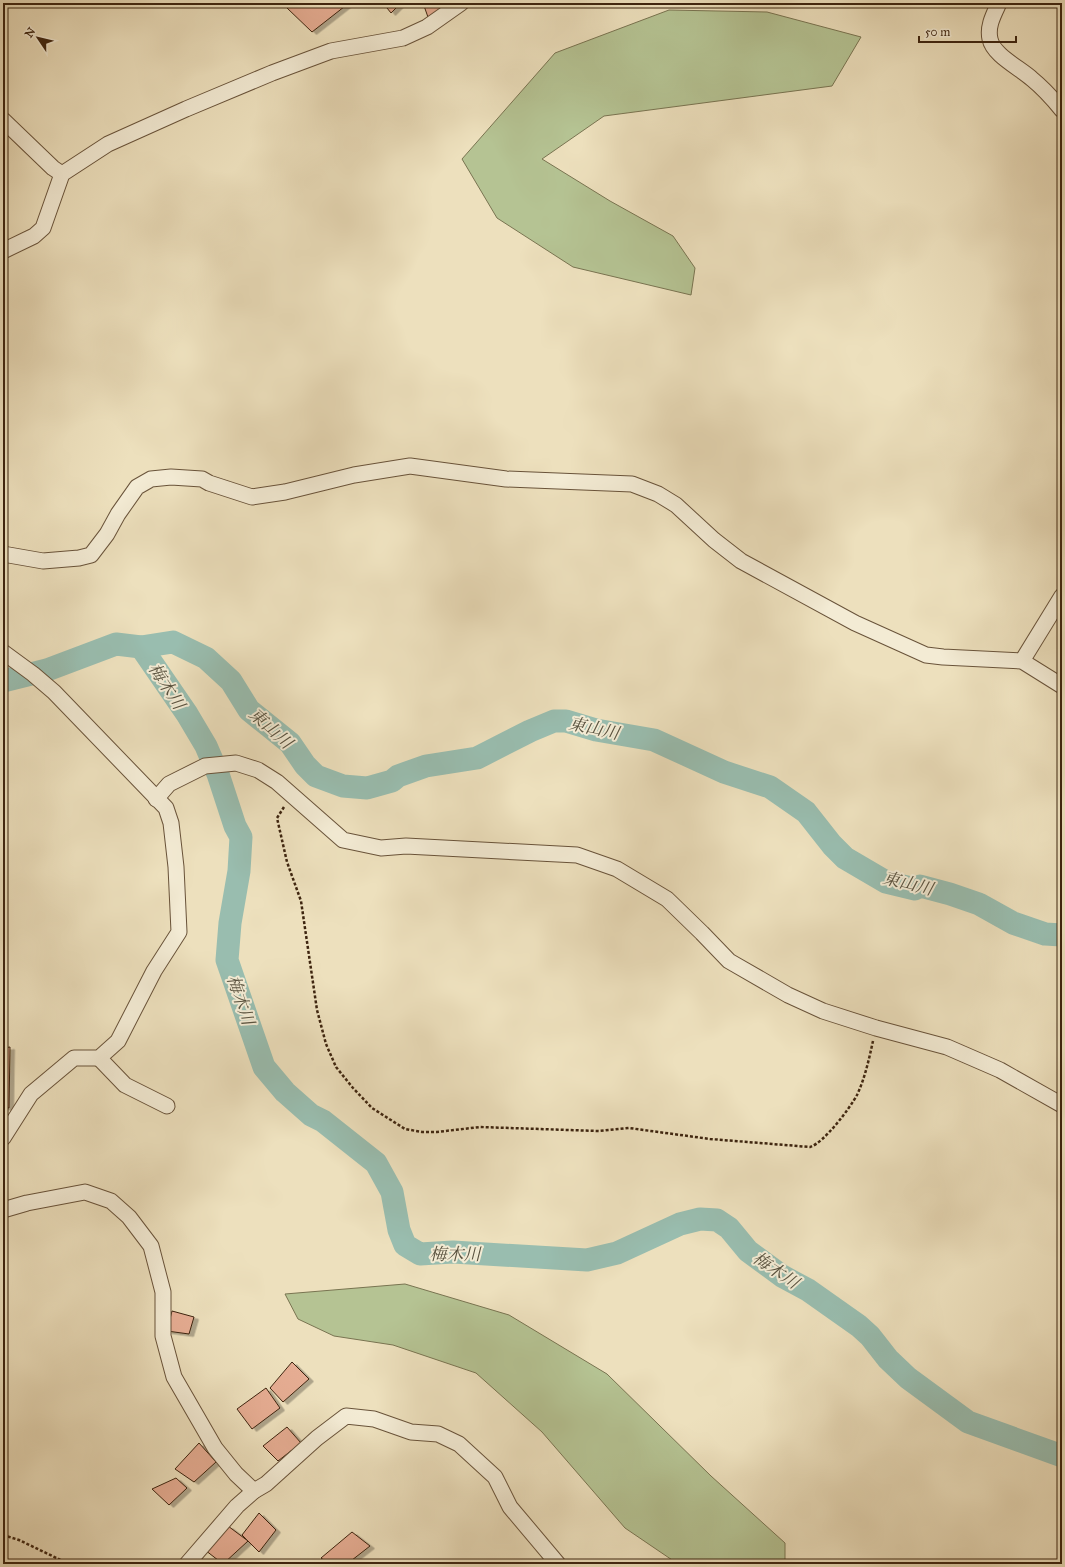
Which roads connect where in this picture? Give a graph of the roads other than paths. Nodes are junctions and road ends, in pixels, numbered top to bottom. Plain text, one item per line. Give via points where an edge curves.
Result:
1 (461, 3) edge
2 (999, 3) edge
3 (1062, 110) edge
4 (3, 120) edge
5 (62, 174) junction
6 (3, 251) edge
7 (3, 554) edge
8 (1062, 596) edge
9 (3, 652) edge
10 (1022, 661) junction
11 (1062, 686) edge
12 (156, 799) junction
13 (99, 1058) junction
14 (1062, 1105) edge
15 (167, 1106) dead end
16 (3, 1138) edge
17 (3, 1210) edge
18 (254, 1491) junction
19 (187, 1564) edge
20 (558, 1564) edge

1 - 5 street via 427,27 403,38 331,51 186,109 108,144
2 - 3 street via 991,21 990,40 998,53 1032,79
4 - 5 street
5 - 6 street via 43,228 34,236
7 - 10 street via 42,561 91,555 137,487 151,480 171,477 202,479 252,497 410,466 506,479 632,484 658,494 676,505 714,540 741,560 869,629 926,654
8 - 10 street
9 - 12 street via 54,692
10 - 11 street
12 - 13 street via 166,808 170,823 176,867 179,932 154,971 118,1041
12 - 14 street via 169,784 205,766 236,763 258,770 277,782 343,840 381,848 406,846 577,855 617,869 667,899 728,961 788,995 823,1011 967,1055 1000,1070
13 - 15 street via 125,1086
13 - 16 street via 74,1058 69,1062 31,1094
17 - 18 street via 85,1192 111,1201 128,1217 151,1246 163,1292 163,1336 174,1377 215,1448
18 - 19 street via 237,1506
18 - 20 street via 266,1484 317,1438 346,1416 374,1418 411,1432 438,1434 459,1444 495,1477 510,1507

